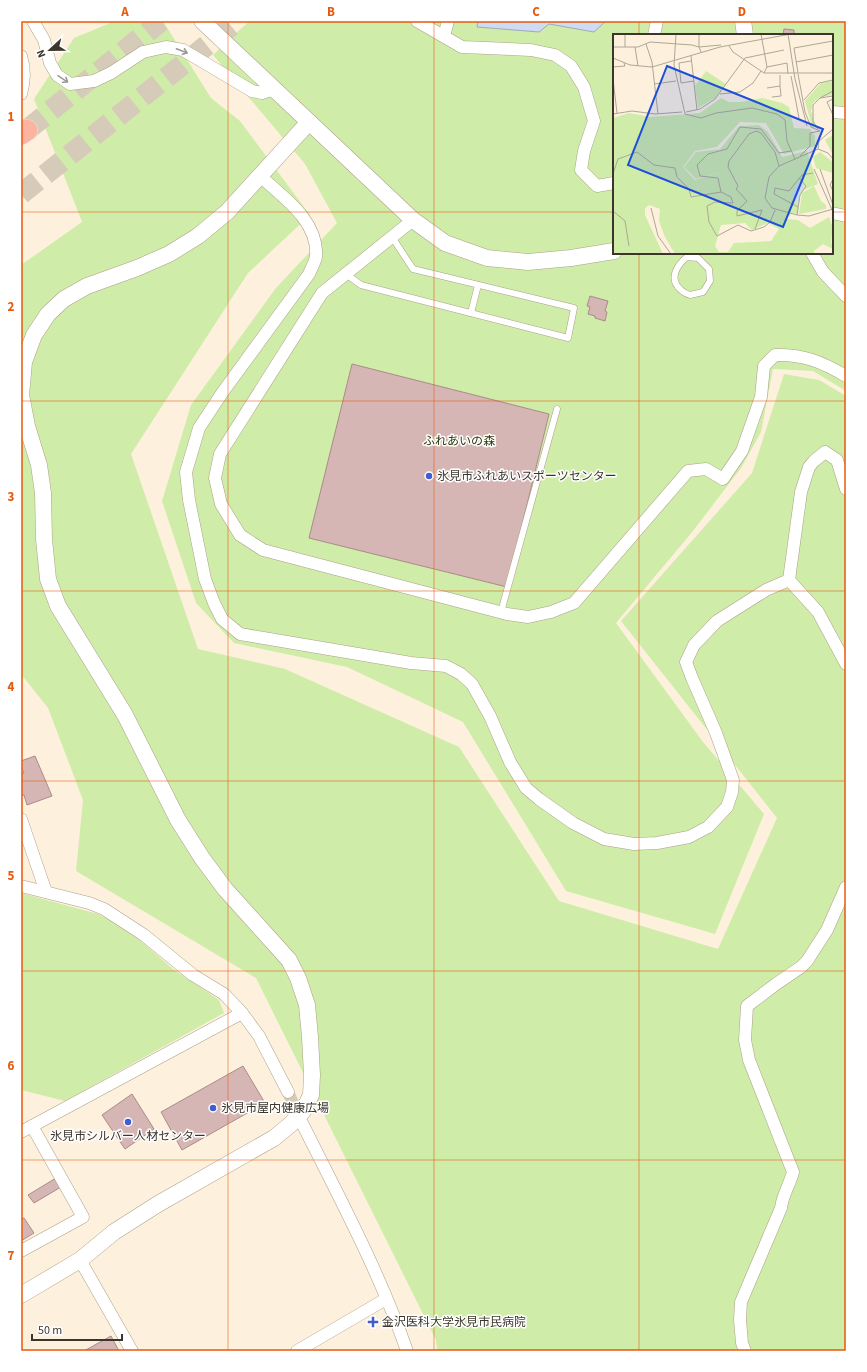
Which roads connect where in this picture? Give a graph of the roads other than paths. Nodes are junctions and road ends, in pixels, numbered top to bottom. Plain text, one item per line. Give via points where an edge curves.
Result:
1 (33, 21) edge
2 (202, 21) edge
3 (416, 21) edge
4 (448, 21) edge
5 (658, 21) edge
6 (743, 21) edge
7 (654, 34) edge
8 (745, 34) edge
9 (444, 36) junction
10 (21, 56) edge
11 (274, 89) junction
12 (21, 94) edge
13 (833, 112) edge
14 (846, 113) edge
15 (308, 122) junction
16 (260, 176) junction
17 (613, 183) edge
18 (833, 213) edge
19 (846, 216) edge
20 (413, 220) junction
21 (392, 237) junction
22 (613, 251) edge
23 (813, 254) edge
24 (687, 255) edge
25 (346, 274) junction
26 (478, 285) junction
27 (846, 296) edge
28 (471, 313) junction
29 (846, 376) edge
30 (557, 408) dead end
31 (846, 489) edge
32 (789, 580) junction
33 (501, 612) junction
34 (846, 664) edge
35 (21, 820) edge
36 (21, 886) edge
37 (846, 888) edge
38 (46, 892) junction
39 (242, 1013) junction
40 (288, 1092) tunnel mouth
41 (300, 1119) tunnel mouth
42 (32, 1126) junction
43 (21, 1132) edge
44 (21, 1251) edge
45 (80, 1260) junction
46 (21, 1295) edge
47 (386, 1299) junction
48 (132, 1351) edge
49 (297, 1351) edge
50 (407, 1351) edge
51 (745, 1351) edge

1 -> 11 street via 44,40 50,62 57,75 70,84 94,81 143,52 166,46 183,50 252,91 262,93
2 - 11 street
3 - 9 street
4 - 9 street
5 - 7 street
6 - 8 street
9 - 17 street via 462,47 530,50 555,55 571,66 584,87 594,121 584,150 581,170 597,186
10 - 12 street via 24,84
11 - 15 street
13 - 14 street
15 - 16 street
15 - 20 street
16 - 32 street via 300,212 308,224 316,257 309,274 199,428 186,472 205,579 222,619 240,634 411,663 446,666 472,684 490,716 510,762 526,788 539,799 573,823 604,839 634,844 657,843 689,837 708,827 727,807 732,792 731,774 686,662 694,645 717,621 766,590
16 - 45 street via 228,212 198,236 137,268 87,286 64,299 48,314 34,335 24,362 21,395 39,465 48,578 58,606 125,715 178,820 202,858 225,889 289,960 307,1005 310,1037 311,1095 303,1111 291,1124 274,1138 114,1232
18 - 19 street
20 - 21 street
20 - 22 street via 445,244 487,258 528,262
21 - 25 street
21 - 26 lane via 413,269
23 - 27 street via 823,272
24 - 24 lane via 698,258 709,269 710,281 703,292 690,295 681,290 674,280 676,269
25 - 28 lane via 361,285
25 - 33 street via 322,293 220,454 215,478 221,504 240,535 263,550
26 - 28 lane
26 - 28 lane via 574,308 568,338
29 - 33 street via 826,364 792,354 775,355 764,366 761,397 742,451 723,479 706,469 688,471 574,603 528,617
30 - 33 lane
31 - 32 street via 837,460 824,452 814,460 801,492
32 - 34 street via 818,612
35 - 38 street
36 - 38 street
37 - 51 street via 828,930 807,961 747,1006 746,1040 749,1060 793,1172 781,1208 741,1302 740,1320
38 - 39 street via 104,909 144,935 193,975 224,994
39 - 40 street via 259,1036
39 - 42 street
41 - 47 street
42 - 43 street
42 - 44 street via 83,1217
45 - 46 street
45 - 48 street
47 - 49 street
47 - 50 street

